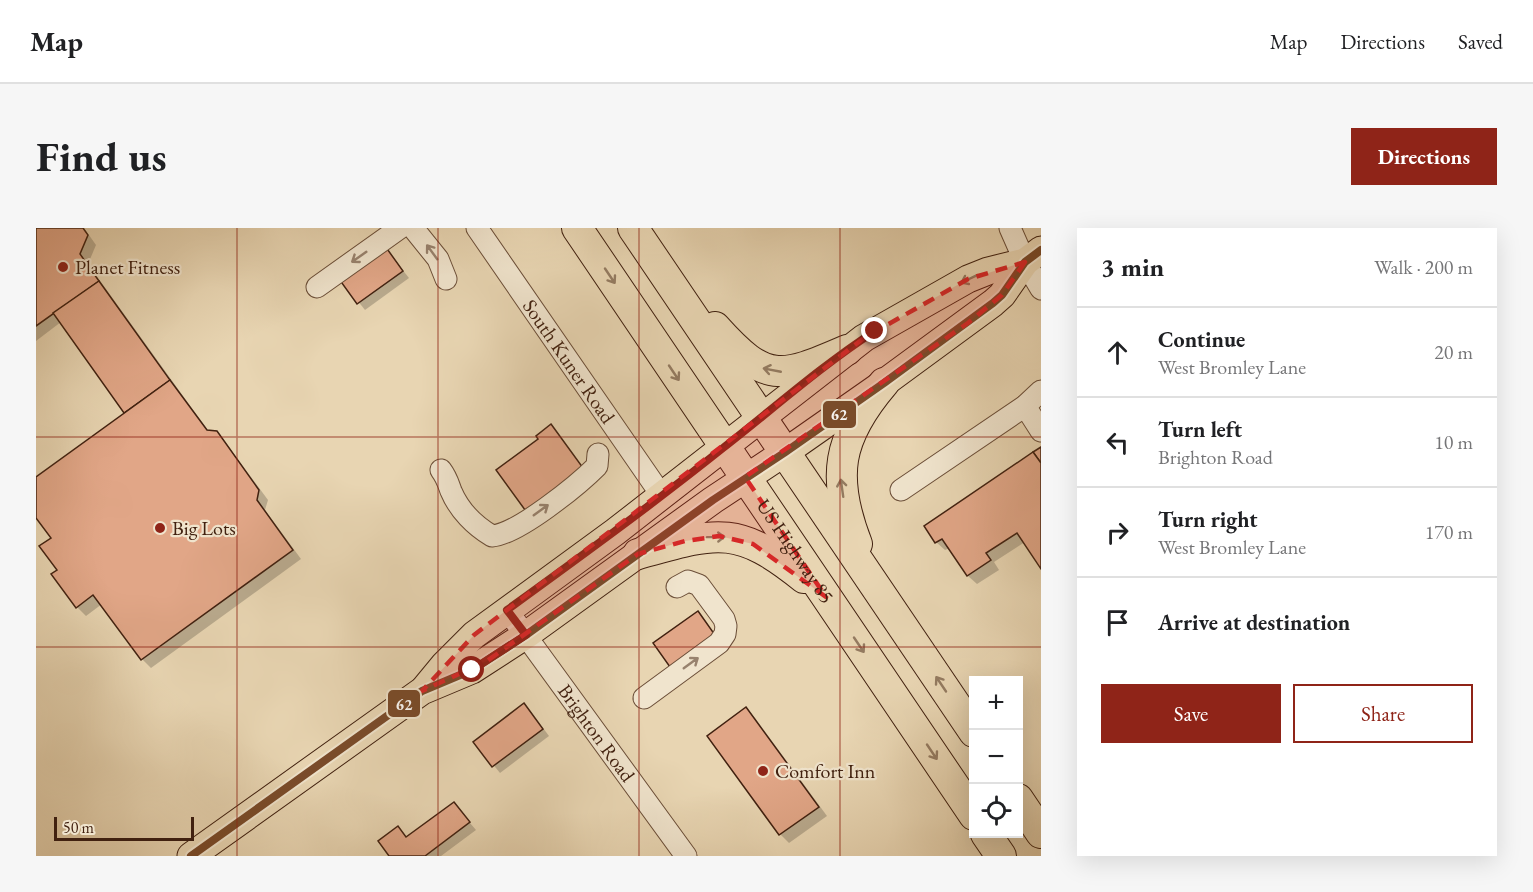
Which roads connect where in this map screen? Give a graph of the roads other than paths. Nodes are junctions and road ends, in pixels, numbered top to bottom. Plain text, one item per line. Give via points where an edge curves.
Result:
1 (400, 228) edge
2 (413, 228) edge
3 (477, 228) edge
4 (577, 228) edge
5 (1010, 228) edge
6 (636, 233) edge
7 (1033, 256) edge
8 (446, 279) dead end
9 (317, 287) dead end
10 (1041, 290) edge
11 (848, 350) junction
12 (884, 383) junction
13 (1041, 391) edge
14 (1024, 406) junction
15 (759, 418) junction
16 (1041, 431) edge
17 (724, 448) junction
18 (784, 453) junction
19 (598, 454) dead end
20 (445, 475) dead end
21 (745, 477) junction
22 (901, 490) dead end
23 (662, 496) junction
24 (638, 554) junction
25 (873, 583) junction
26 (677, 587) dead end
27 (826, 597) junction
28 (507, 610) junction
29 (526, 635) junction
30 (422, 691) junction
31 (644, 698) dead end
32 (973, 730) edge
33 (1023, 806) edge
34 (969, 808) edge
35 (1041, 833) edge
36 (989, 838) edge
37 (191, 856) edge
38 (686, 856) edge
39 (1001, 856) edge

1 -> 9 street
8 -> 2 street via 438,260
3 - 23 street, South Kuner Road
4 -> 17 highway, US Highway 85
5 - 7 street
11 -> 6 highway via 794,371 764,369 734,347
6 - 15 highway
7 - 10 street
7 -> 11 main road via 968,279 884,325
7 - 12 main road via 993,303
11 - 15 main road
12 - 18 main road
25 -> 12 highway via 853,533 840,471 851,431
13 - 14 street
14 - 16 street
14 - 22 street
15 - 17 main road
15 - 18 highway
17 - 21 highway, US Highway 85
17 - 23 main road
18 - 21 main road
18 - 25 highway
20 -> 19 street via 464,487 487,519 505,533 589,474 597,466
21 - 24 main road
21 - 27 highway, US Highway 85
23 - 28 main road
24 -> 27 highway via 695,539 719,536 742,540 778,558
24 - 29 main road
32 -> 25 highway
31 -> 26 street via 719,643 725,634 724,619 699,585 688,581
27 -> 34 highway, US Highway 85
28 - 29 street, Brighton Road
28 - 30 main road via 458,650
29 - 30 main road via 472,670
29 - 38 street, Brighton Road
30 - 37 main road
33 - 35 highway
36 - 39 highway

